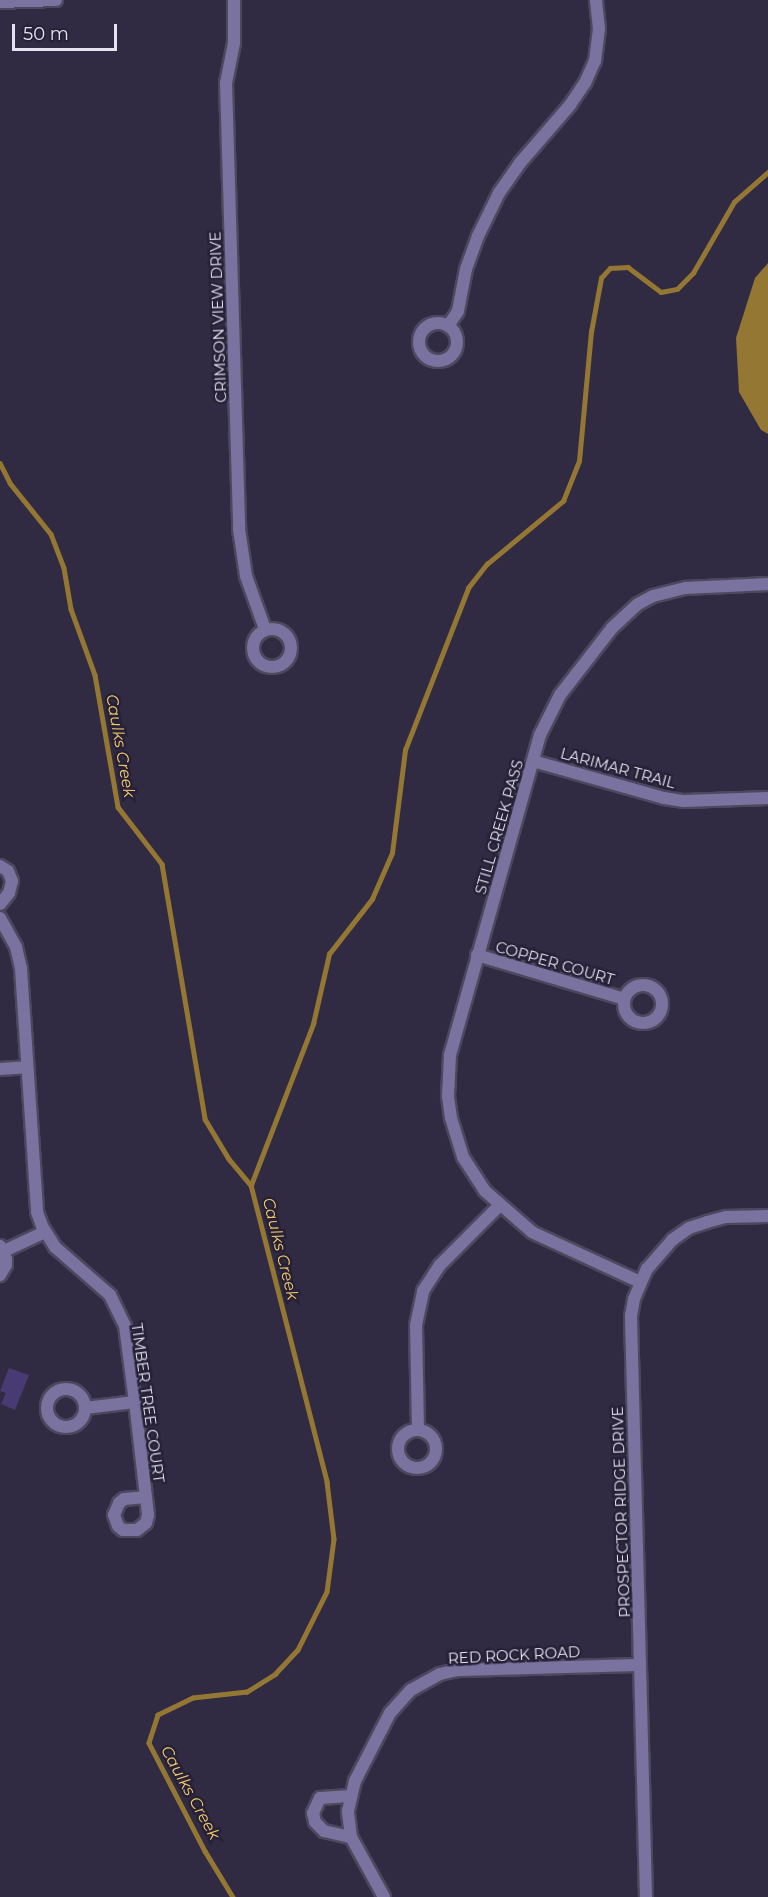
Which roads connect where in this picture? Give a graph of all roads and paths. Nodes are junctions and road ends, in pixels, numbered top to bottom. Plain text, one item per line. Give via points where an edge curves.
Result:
1 (56, 0) edge
2 (234, 0) edge
3 (596, 0) edge
4 (0, 2) edge
5 (448, 326) dead end
6 (768, 584) edge
7 (265, 629) dead end
8 (533, 761) junction
9 (768, 798) edge
10 (0, 866) edge
11 (0, 904) edge
12 (0, 918) edge
13 (477, 955) junction
14 (625, 999) dead end
15 (26, 1067) junction
16 (0, 1069) edge
17 (500, 1206) junction
18 (768, 1216) edge
19 (45, 1232) junction
20 (2, 1249) edge
21 (0, 1275) edge
22 (640, 1282) junction
23 (135, 1402) junction
24 (85, 1408) dead end
25 (418, 1429) dead end
26 (146, 1497) dead end
27 (640, 1665) junction
28 (350, 1796) junction
29 (351, 1837) junction
30 (384, 1897) edge
31 (646, 1897) edge

1 - 4 street
2 - 7 street, CRIMSON VIEW DRIVE via 234,43 226,83 239,529 246,576
3 - 5 street via 596,61 570,105 499,193 478,236 466,269 458,311
6 - 8 street, STILL CREEK PASS via 671,590 638,604 612,628 560,695
8 - 9 street, LARIMAR TRAIL via 664,798
8 - 13 street, STILL CREEK PASS
10 - 11 street via 8,871 12,881
12 - 15 street, TIMBER TREE COURT via 16,947 21,969
13 - 14 street, COPPER COURT
13 - 17 street, STILL CREEK PASS via 450,1055 448,1096 463,1157
15 - 16 street
15 - 19 street, TIMBER TREE COURT via 37,1212
17 - 22 street, STILL CREEK PASS via 532,1232
17 - 25 street via 440,1265 423,1291 416,1325
18 - 22 street, PROSPECTOR RIDGE DRIVE via 726,1217 689,1228 655,1257
19 - 20 street
19 - 23 street, TIMBER TREE COURT via 55,1247 104,1289 119,1311 125,1326
20 - 21 street via 6,1265
22 - 27 street, PROSPECTOR RIDGE DRIVE via 630,1333
23 - 24 street
23 - 26 street, TIMBER TREE COURT
27 - 28 street, RED ROCK ROAD via 458,1670 426,1680 405,1694 390,1713
27 - 31 street, PROSPECTOR RIDGE DRIVE
28 - 29 street, RED ROCK ROAD
28 - 29 street via 320,1798 312,1813 324,1831
29 - 30 street, RED ROCK ROAD

